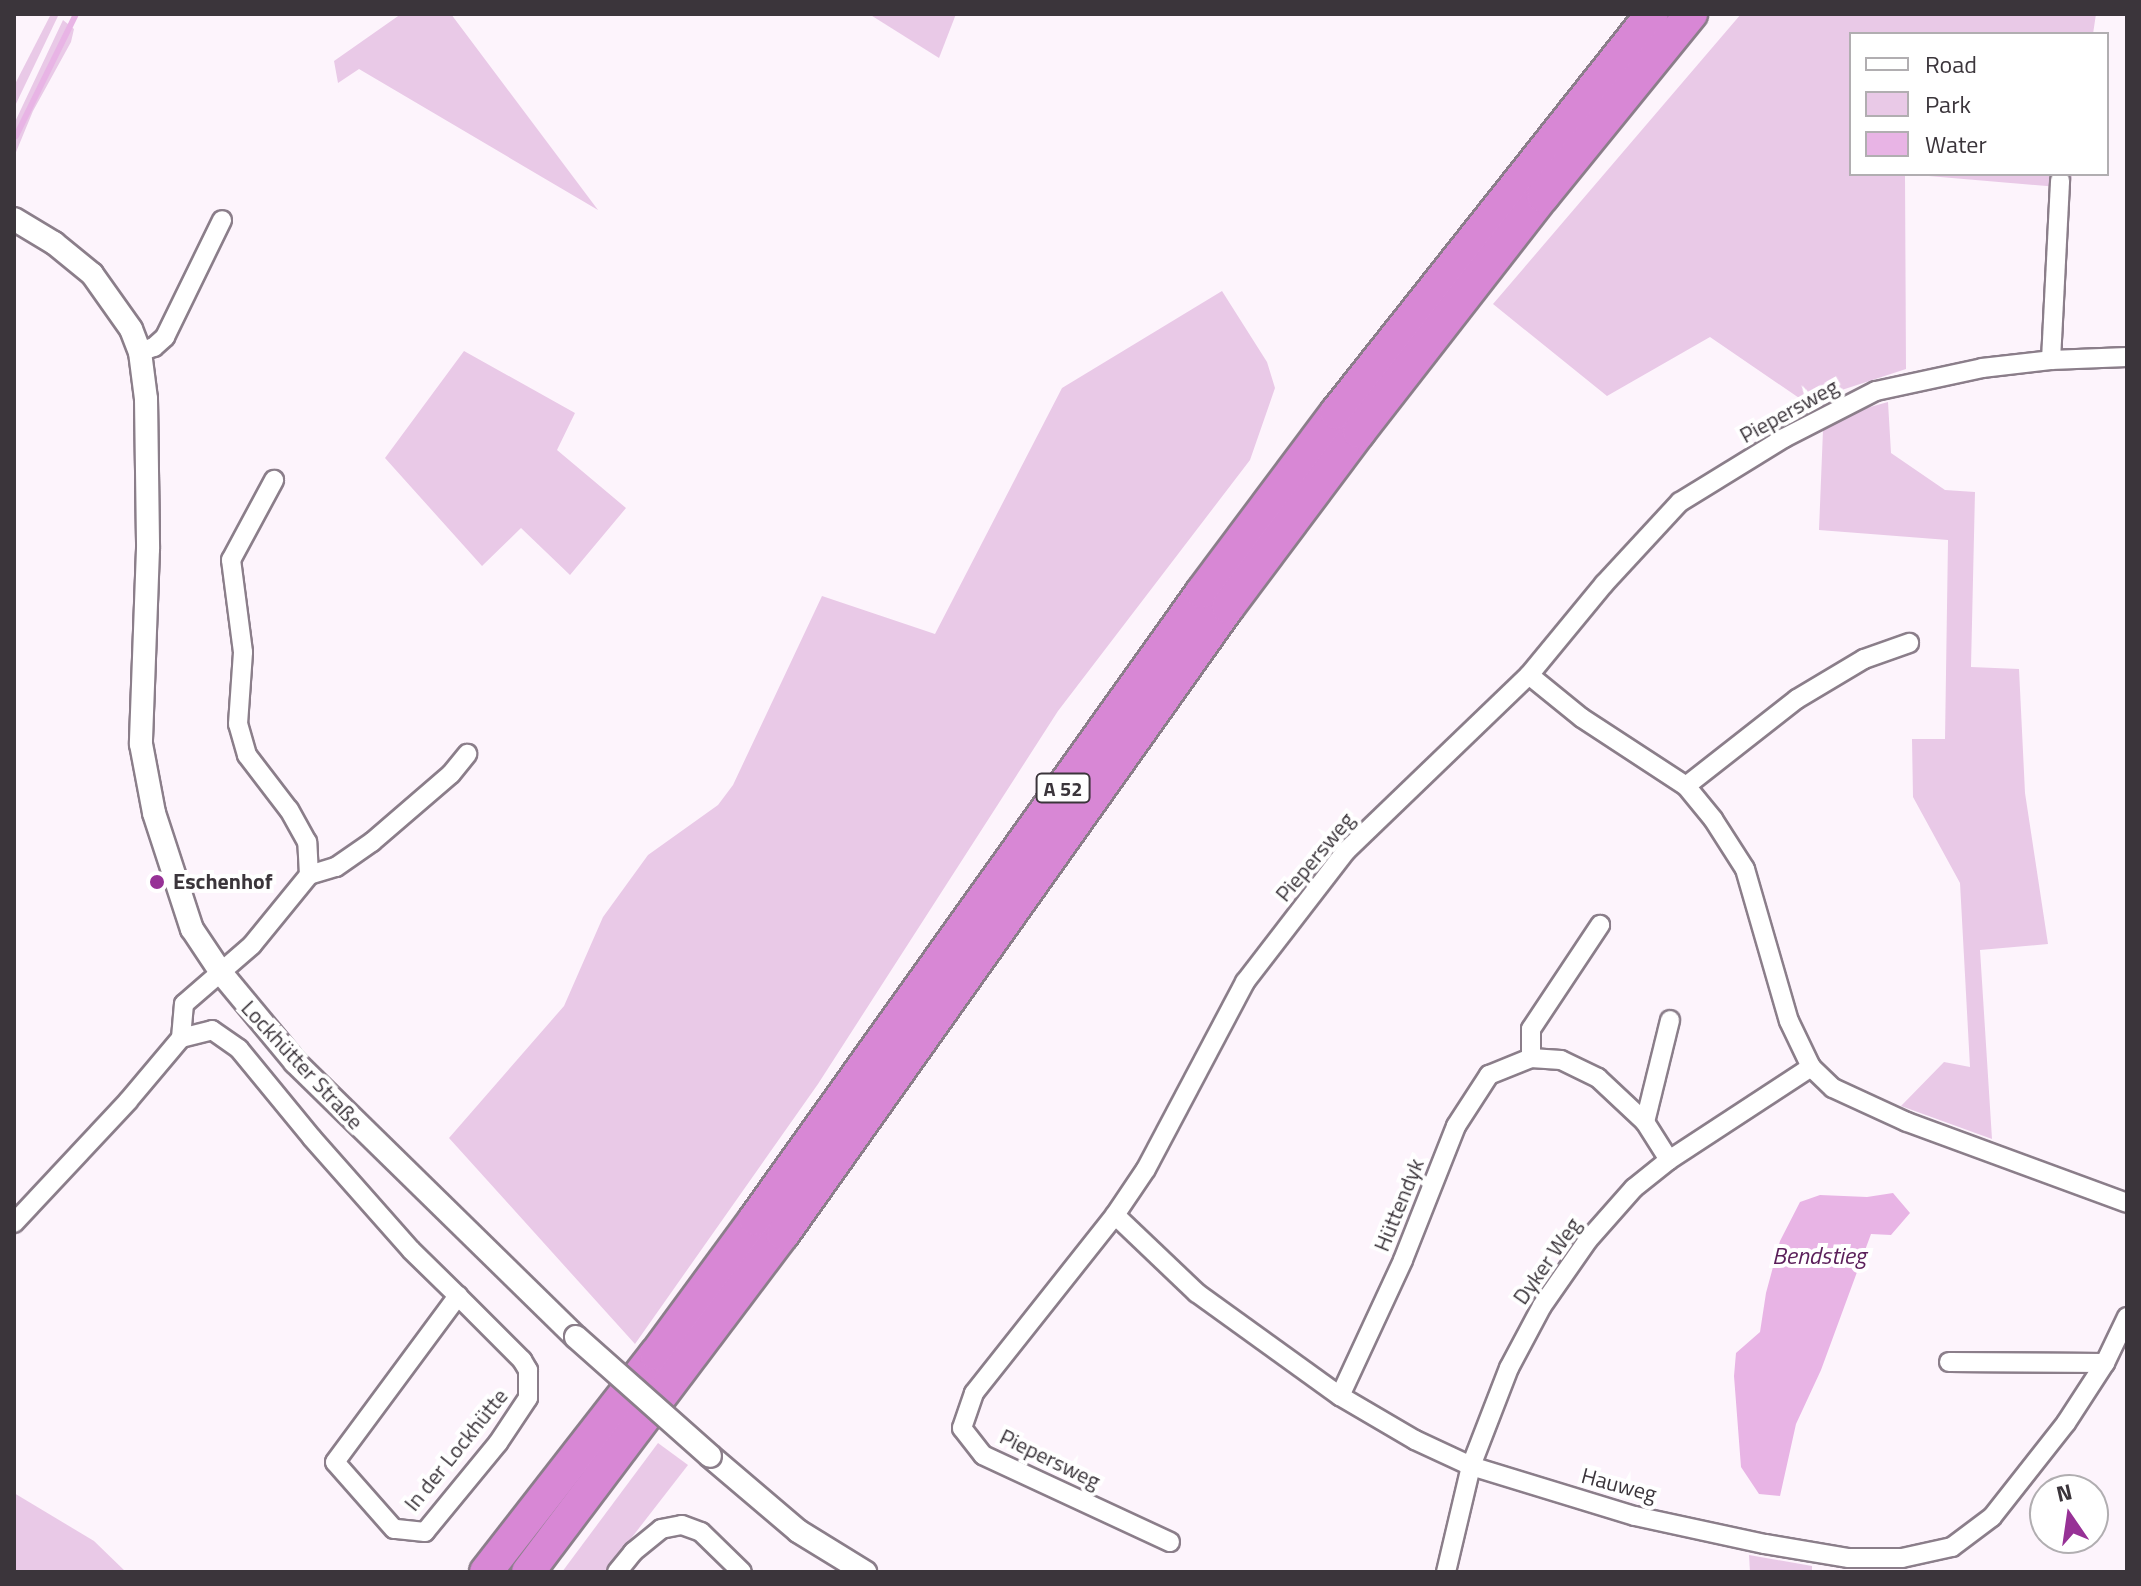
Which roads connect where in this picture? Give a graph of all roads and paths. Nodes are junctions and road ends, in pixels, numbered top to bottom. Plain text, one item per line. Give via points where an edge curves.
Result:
1 (1652, 14) edge
2 (1691, 14) edge
3 (2060, 180) dead end
4 (14, 219) edge
5 (222, 220) dead end
6 (140, 352) junction
7 (2127, 357) edge
8 (2051, 360) junction
9 (274, 480) dead end
10 (1909, 643) dead end
11 (1529, 675) junction
12 (467, 754) dead end
13 (1686, 786) junction
14 (309, 875) junction
15 (1600, 925) dead end
16 (222, 974) junction
17 (1670, 1020) dead end
18 (181, 1038) junction
19 (1531, 1058) junction
20 (1811, 1067) junction
21 (1645, 1122) junction
22 (1669, 1160) junction
23 (2127, 1203) edge
24 (1115, 1215) junction
25 (14, 1223) edge
26 (458, 1296) junction
27 (2127, 1317) edge
28 (1949, 1362) dead end
29 (2105, 1363) junction
30 (1340, 1396) junction
31 (1471, 1466) junction
32 (1170, 1542) dead end
33 (486, 1572) edge
34 (528, 1572) edge
35 (617, 1572) edge
36 (742, 1572) edge
37 (865, 1572) edge
38 (1446, 1572) edge

1 - 33 highway, A 52 via 1297,464 755,1219
2 - 34 highway, A 52 via 1359,432 773,1247
3 - 8 street
4 - 6 street, Lockhütter Straße via 92,274 131,329
5 - 6 street via 165,337
6 - 16 street, Lockhütter Straße via 146,399 148,549 141,744 174,878 192,929
7 - 8 street, Piepersweg
8 - 11 street, Piepersweg via 1924,378 1876,391 1758,454 1680,502
9 - 14 street via 231,560 243,652 238,724 247,755 307,842
10 - 13 street via 1864,659 1797,699
11 - 13 street via 1582,718
11 - 24 street, Piepersweg via 1346,851 1245,982 1146,1169
12 - 14 street via 372,842 336,867
13 - 20 street via 1745,869 1789,1021
14 - 16 street
15 - 19 street via 1531,1029
16 - 18 street via 184,1004
16 - 37 street, Lockhütter Straße, bridge via 295,1062 576,1337 798,1531
17 - 21 street
18 - 25 street
18 - 26 street, In der Lockhütte via 212,1030 239,1049 411,1250
19 - 21 street via 1561,1060 1598,1078
19 - 30 street, Hüttendyk via 1489,1075 1456,1126 1403,1260
20 - 22 street, Dyker Weg
20 - 23 street via 1833,1088 1879,1110
21 - 22 street
22 - 31 street, Dyker Weg via 1634,1188 1597,1229 1542,1306 1509,1368
24 - 30 street, Hauweg via 1197,1293
24 - 32 street, Piepersweg via 974,1393 962,1428 983,1455
26 - 26 street, In der Lockhütte via 522,1360 528,1370 528,1398 425,1532 394,1529 335,1462
27 - 29 street, Hauweg
28 - 29 street
29 - 31 street, Hauweg via 2066,1423 1992,1517 1952,1547 1902,1558 1849,1558 1765,1544 1635,1516
30 - 31 street, Hauweg
31 - 38 street, Dyker Weg
35 - 36 street via 661,1529 682,1525 701,1532

